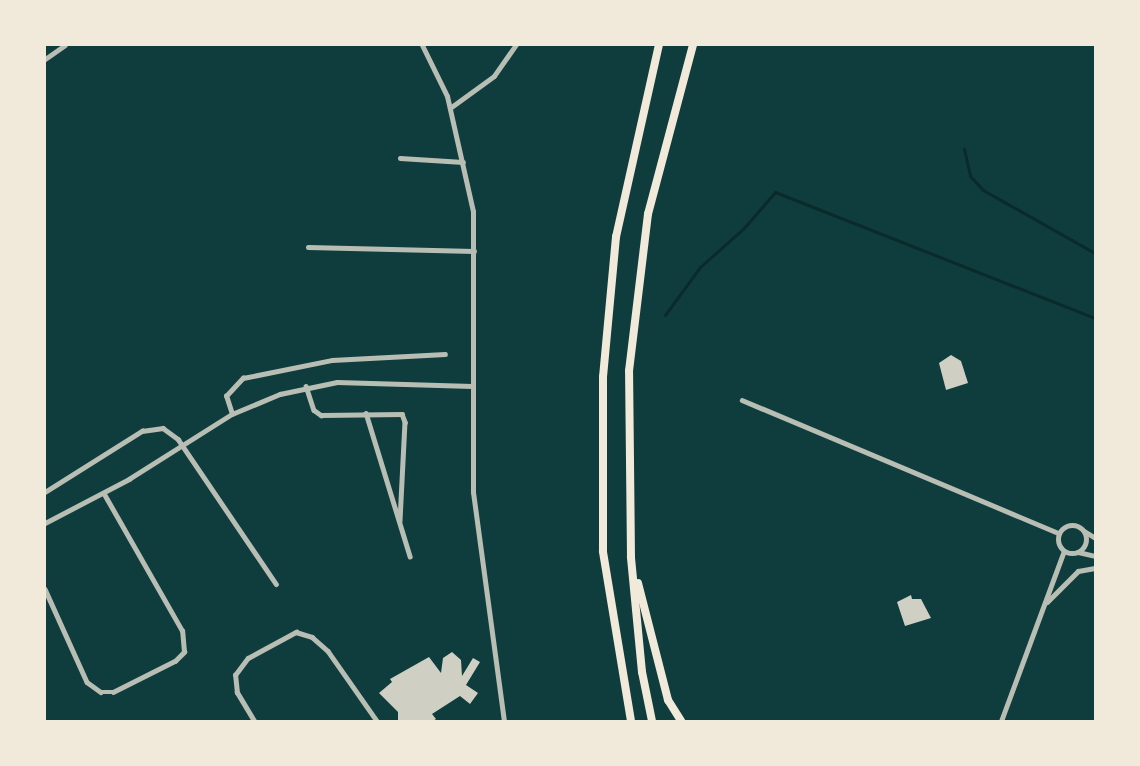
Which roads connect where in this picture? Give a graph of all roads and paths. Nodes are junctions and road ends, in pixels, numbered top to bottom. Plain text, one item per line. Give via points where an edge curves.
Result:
1 (65, 45) edge
2 (422, 45) edge
3 (516, 45) edge
4 (659, 45) edge
5 (693, 45) edge
6 (45, 58) edge
7 (450, 108) junction
8 (400, 158) dead end
9 (463, 162) junction
10 (308, 247) dead end
11 (474, 251) junction
12 (445, 354) dead end
13 (306, 386) junction
14 (472, 386) junction
15 (742, 400) dead end
16 (366, 413) junction
17 (232, 414) junction
18 (182, 444) junction
19 (45, 492) edge
20 (104, 494) junction
21 (400, 521) junction
22 (45, 523) edge
23 (1083, 530) junction
24 (1059, 533) junction
25 (1095, 538) edge
26 (1064, 551) junction
27 (1078, 552) junction
28 (410, 556) dead end
29 (1095, 556) edge
30 (631, 557) junction
31 (1095, 568) edge
32 (276, 584) dead end
33 (45, 589) edge
34 (1043, 607) junction
35 (254, 721) edge
36 (377, 721) edge
37 (504, 721) edge
38 (631, 721) edge
39 (652, 721) edge
40 (681, 721) edge
41 (1001, 721) edge

1 - 6 street
2 - 7 street
3 - 7 street via 494,76
4 - 38 highway via 616,237 603,377 603,551
5 - 30 highway via 648,214 629,371
7 - 9 street
8 - 9 street
9 - 11 street via 473,211
10 - 11 street
11 - 14 street
12 - 17 street via 332,360 243,378 226,396
13 - 14 street via 347,382
13 - 16 street via 317,413
13 - 17 street
14 - 37 street via 475,526
15 - 24 street
16 - 21 street
16 - 21 street via 399,412 404,417
17 - 18 street
18 - 19 street via 169,431 149,428
18 - 20 street
18 - 32 street
20 - 22 street
20 - 33 street via 182,632 184,652 175,661 113,692 101,692 87,682
21 - 28 street
23 - 24 street via 1067,525
23 - 25 street
23 - 27 street via 1086,542
24 - 26 street via 1058,543
26 - 27 street
26 - 34 street
27 - 29 street
30 - 39 highway via 642,672
30 - 40 highway via 668,700
31 - 34 street via 1078,570 1067,578
34 - 41 street
35 - 36 street via 237,693 235,675 248,658 296,632 312,637 328,651

